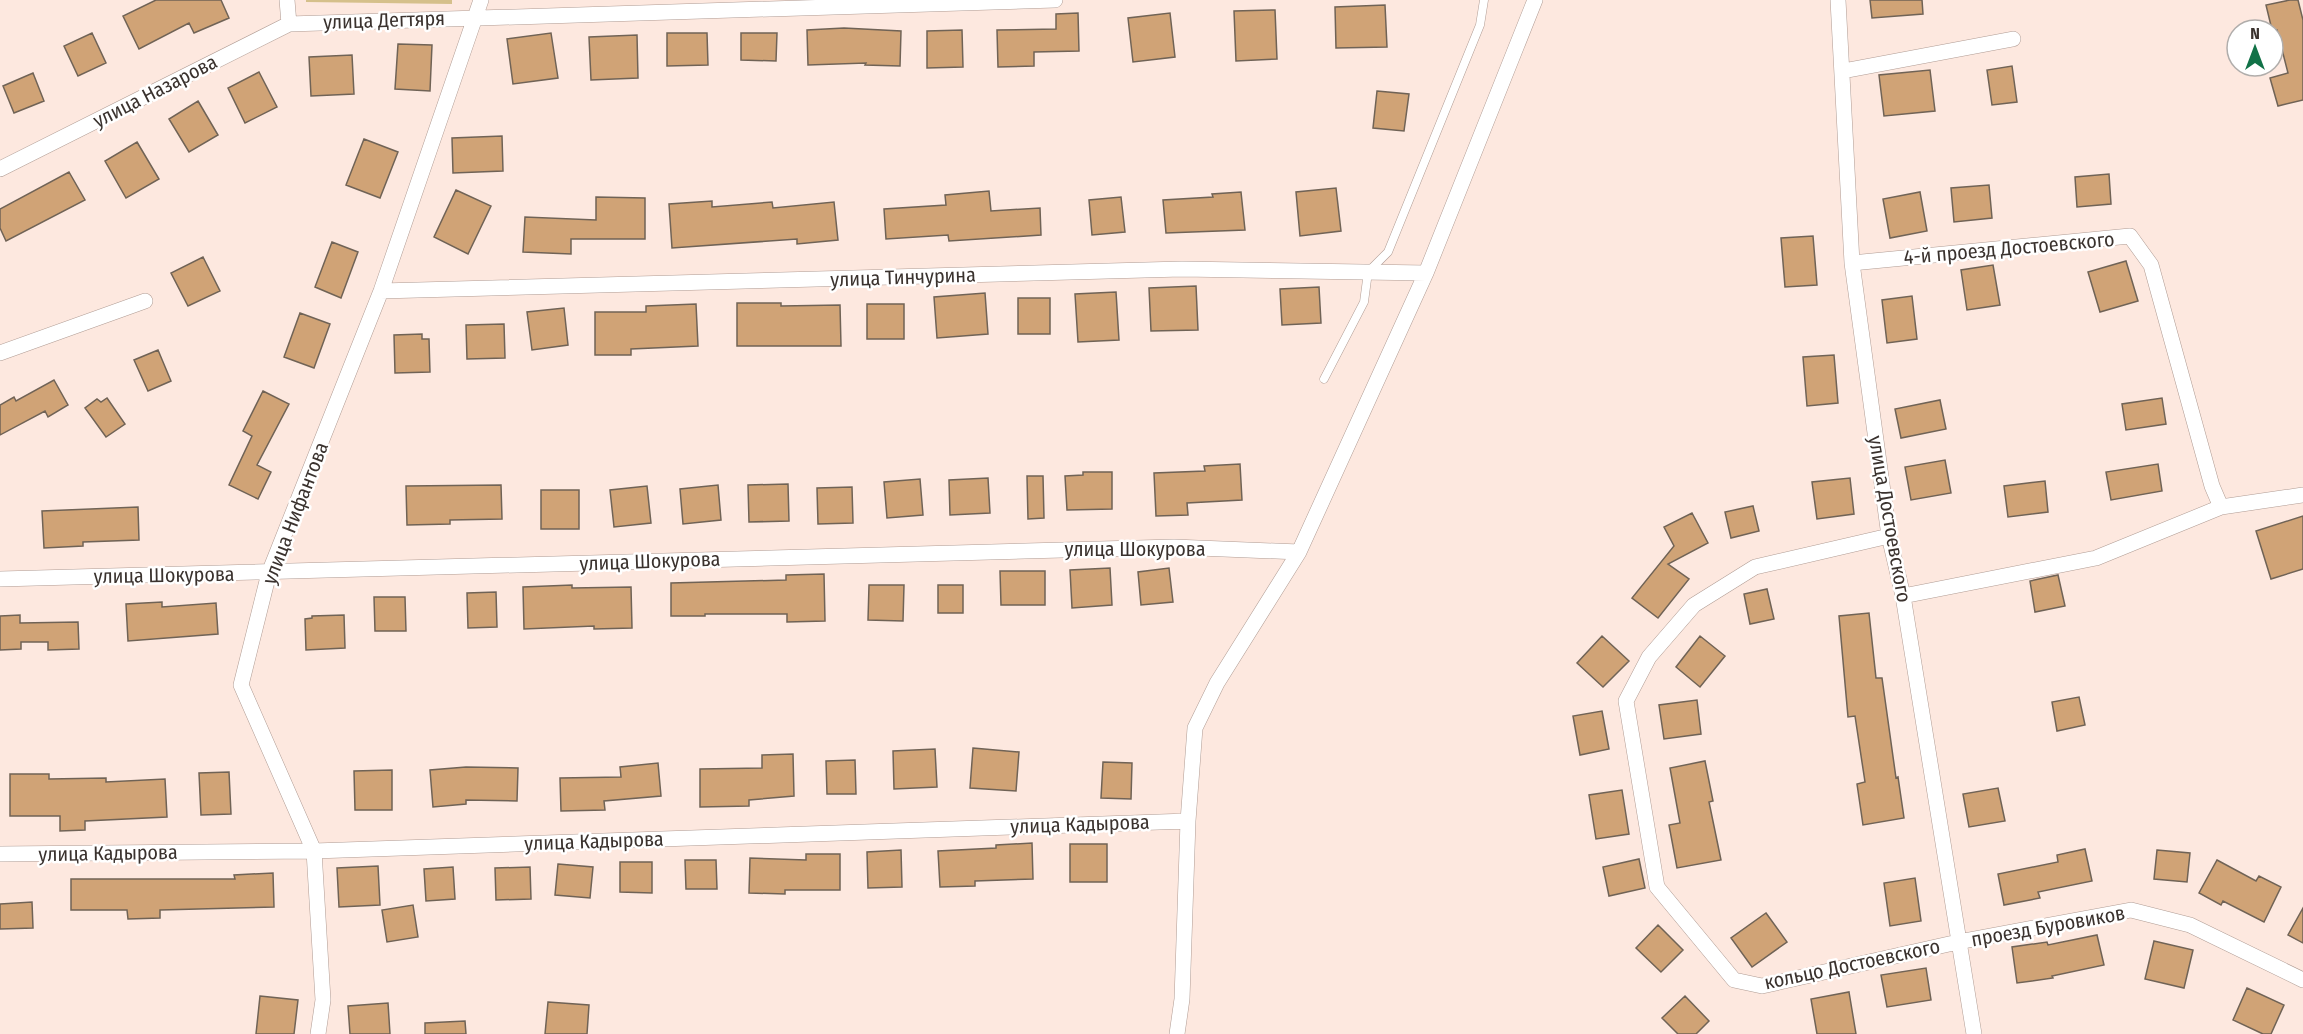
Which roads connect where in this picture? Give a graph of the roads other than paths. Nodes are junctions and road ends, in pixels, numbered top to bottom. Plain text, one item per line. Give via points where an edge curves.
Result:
1 (287, 0) edge
2 (481, 0) edge
3 (1055, 0) edge
4 (1484, 0) edge
5 (1535, 0) edge
6 (1838, 0) edge
7 (475, 17) junction
8 (289, 24) junction
9 (2013, 39) dead end
10 (1844, 71) junction
11 (0, 169) edge
12 (1852, 262) junction
13 (1368, 272) junction
14 (1426, 273) junction
15 (381, 291) junction
16 (145, 301) dead end
17 (0, 353) edge
18 (1324, 379) dead end
19 (2303, 495) edge
20 (2221, 507) junction
21 (1888, 536) junction
22 (1299, 552) junction
23 (269, 573) junction
24 (0, 579) edge
25 (1903, 596) junction
26 (1188, 820) junction
27 (314, 851) junction
28 (0, 854) edge
29 (1958, 942) junction
30 (2303, 980) edge
31 (318, 1034) edge
32 (1177, 1034) edge
33 (1974, 1034) edge

1 - 8 street
2 - 7 street, улица Нифантова
3 - 7 street, улица Дегтяря
4 - 13 lane via 1480,25 1388,252
5 - 14 street
6 - 10 street, улица Достоевского
7 - 8 street, улица Дегтяря
7 - 15 street, улица Нифантова
8 - 11 street, улица Назарова
9 - 10 street
10 - 12 street, улица Достоевского
12 - 20 street, 4-й проезд Достоевского via 2130,236 2151,265
12 - 21 street, улица Достоевского
13 - 14 street, улица Тинчурина
13 - 15 street, улица Тинчурина via 1182,269
13 - 18 lane via 1364,302
14 - 22 street
15 - 23 street, улица Нифантова
16 - 17 street
19 - 20 street
20 - 25 street via 2096,558
21 - 25 street, улица Достоевского
21 - 29 street, кольцо Достоевского via 1755,567 1694,605 1649,657 1626,701 1657,887 1734,980 1762,986
22 - 23 street, улица Шокурова via 1174,547
22 - 26 street via 1217,683 1195,729
23 - 24 street, улица Шокурова
23 - 27 street, улица Нифантова via 241,685
25 - 29 street, улица Достоевского
26 - 27 street, улица Кадырова
26 - 32 street via 1182,999
27 - 28 street, улица Кадырова
27 - 31 street, улица Нифантова via 323,1000
29 - 30 street, проезд Буровиков via 2131,910 2190,925
29 - 33 street, улица Достоевского

